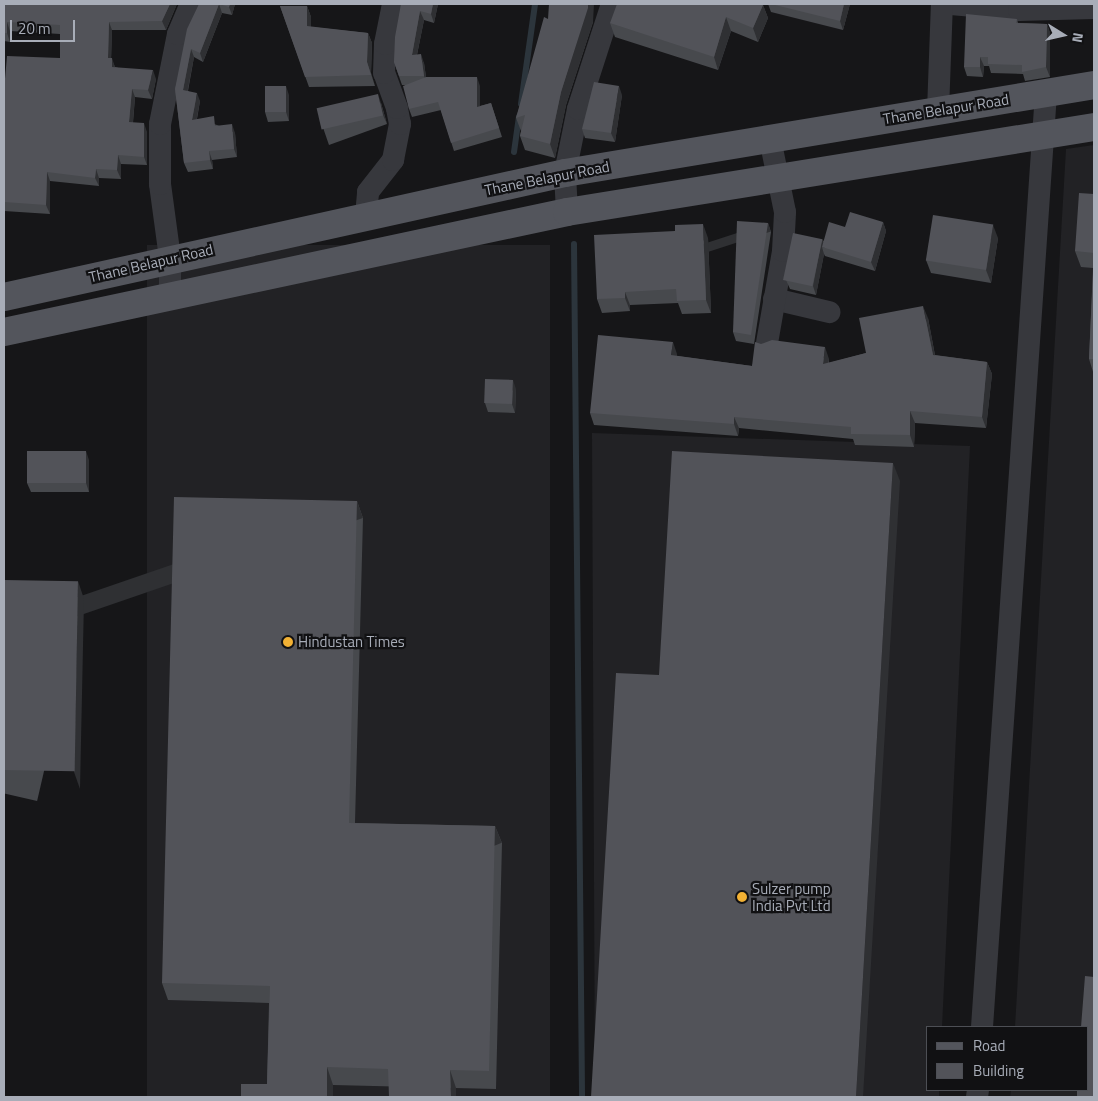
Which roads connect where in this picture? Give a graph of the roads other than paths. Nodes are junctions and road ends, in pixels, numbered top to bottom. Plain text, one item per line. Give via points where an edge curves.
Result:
1 (191, 4) edge
2 (393, 4) edge
3 (612, 4) edge
4 (942, 4) edge
5 (951, 4) edge
6 (1094, 8) edge
7 (1094, 85) edge
8 (1046, 93) junction
9 (938, 111) junction
10 (1094, 128) edge
11 (1043, 135) junction
12 (770, 139) junction
13 (565, 173) junction
14 (778, 178) junction
15 (567, 212) junction
16 (366, 216) junction
17 (170, 258) junction
18 (170, 294) junction
19 (4, 297) edge
20 (774, 299) junction
21 (829, 312) dead end
22 (4, 332) edge
23 (767, 343) edge
24 (982, 1026) edge

1 - 17 street via 178,34 160,124 160,184
2 - 16 street via 385,44 384,72 400,124 393,160 368,192
3 - 13 street via 578,109
4 - 9 street
5 - 6 street via 1020,10
7 - 8 main road, Thane Belapur Road
8 - 9 main road, Thane Belapur Road
8 - 11 street
9 - 12 main road, Thane Belapur Road
10 - 11 main road
11 - 14 main road
11 - 24 street
12 - 13 main road, Thane Belapur Road
12 - 14 street
13 - 15 street
13 - 16 main road, Thane Belapur Road
14 - 15 main road
14 - 20 street via 785,212 784,251
15 - 18 main road
16 - 17 main road, Thane Belapur Road
17 - 18 street
17 - 19 main road, Thane Belapur Road
18 - 22 main road
20 - 21 street
20 - 23 street

